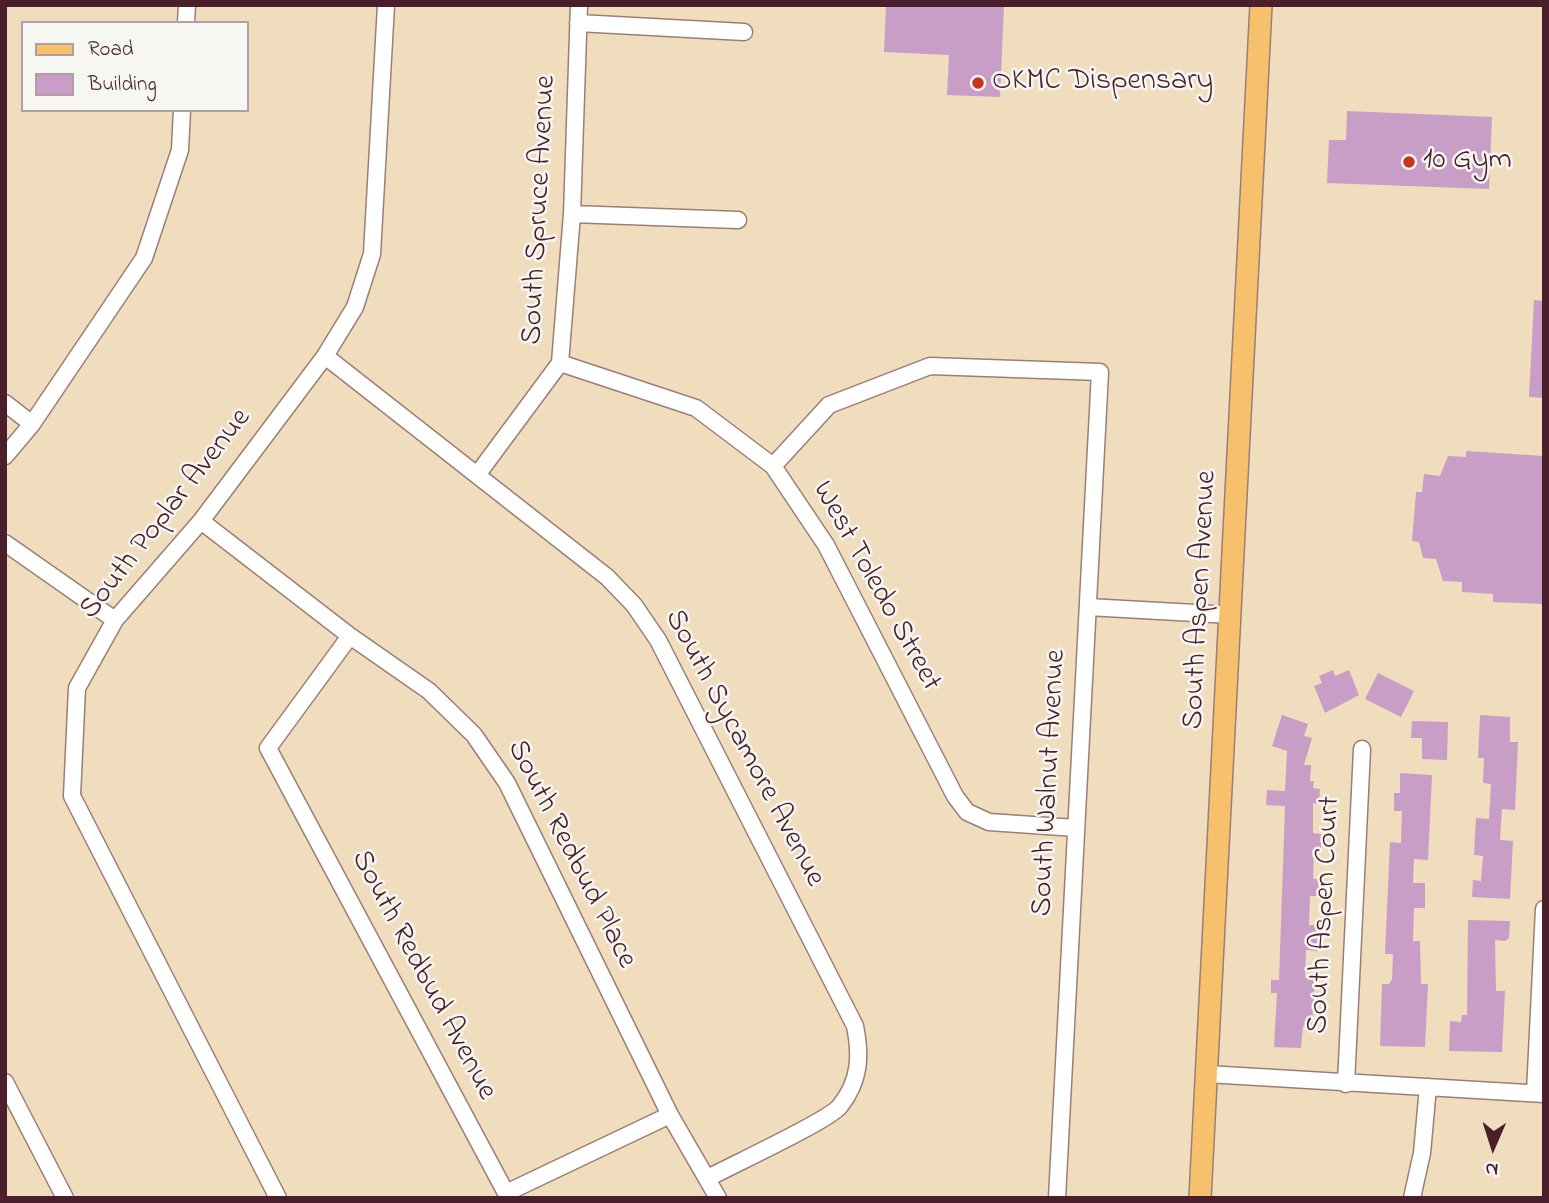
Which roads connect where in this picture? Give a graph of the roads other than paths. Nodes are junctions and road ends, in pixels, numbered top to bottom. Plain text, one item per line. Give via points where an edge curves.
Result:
1 (386, 5) edge
2 (579, 5) edge
3 (1261, 5) edge
4 (578, 23) junction
5 (744, 32) dead end
6 (182, 112) edge
7 (572, 214) junction
8 (737, 220) dead end
9 (325, 356) junction
10 (560, 363) junction
11 (5, 403) edge
12 (32, 424) junction
13 (5, 456) edge
14 (773, 466) junction
15 (477, 475) junction
16 (201, 520) junction
17 (5, 543) edge
18 (1088, 607) junction
19 (1231, 615) junction
20 (115, 620) junction
21 (350, 636) junction
22 (1362, 749) dead end
23 (1076, 828) junction
24 (1544, 909) edge
25 (1207, 1074) junction
26 (5, 1082) edge
27 (1346, 1084) junction
28 (1428, 1087) junction
29 (1539, 1093) edge
30 (670, 1115) junction
31 (708, 1178) junction
32 (65, 1198) edge
33 (278, 1198) edge
34 (718, 1198) edge
35 (1057, 1198) edge
36 (1200, 1198) edge
37 (1412, 1198) edge

1 - 9 street, South Poplar Avenue via 372,254 355,307
2 - 4 street, South Spruce Avenue
3 - 19 main road, South Aspen Avenue
4 - 5 street
4 - 7 street, South Spruce Avenue
6 - 12 street via 180,149 144,258
7 - 8 street
7 - 10 street, South Spruce Avenue
9 - 15 street, South Sycamore Avenue
9 - 16 street, South Poplar Avenue
10 - 14 street, West Toledo Street via 696,408
10 - 15 street, South Spruce Avenue
11 - 12 street
12 - 13 street
14 - 18 street, South Walnut Avenue via 829,405 930,366 1100,372
14 - 23 street, West Toledo Street via 826,545 955,796 967,811 989,822
15 - 31 street, South Sycamore Avenue via 607,577 634,605 658,640 855,1026 861,1056 854,1084 839,1109
16 - 20 street, South Poplar Avenue
16 - 21 street, South Redbud Place
17 - 20 street
18 - 19 street
18 - 23 street, South Walnut Avenue
19 - 25 main road, South Aspen Avenue
20 - 33 street, South Poplar Avenue via 77,688 72,796
21 - 30 street, South Redbud Place via 429,691 474,735 507,783
21 - 30 street, South Redbud Avenue via 268,747 506,1193
22 - 27 street, South Aspen Court
23 - 35 street, South Walnut Avenue
24 - 29 street
25 - 27 street
25 - 36 main road, South Aspen Avenue
26 - 32 street
27 - 28 street
28 - 29 street
28 - 37 street
30 - 31 street, South Redbud Place
31 - 34 street, South Redbud Place

